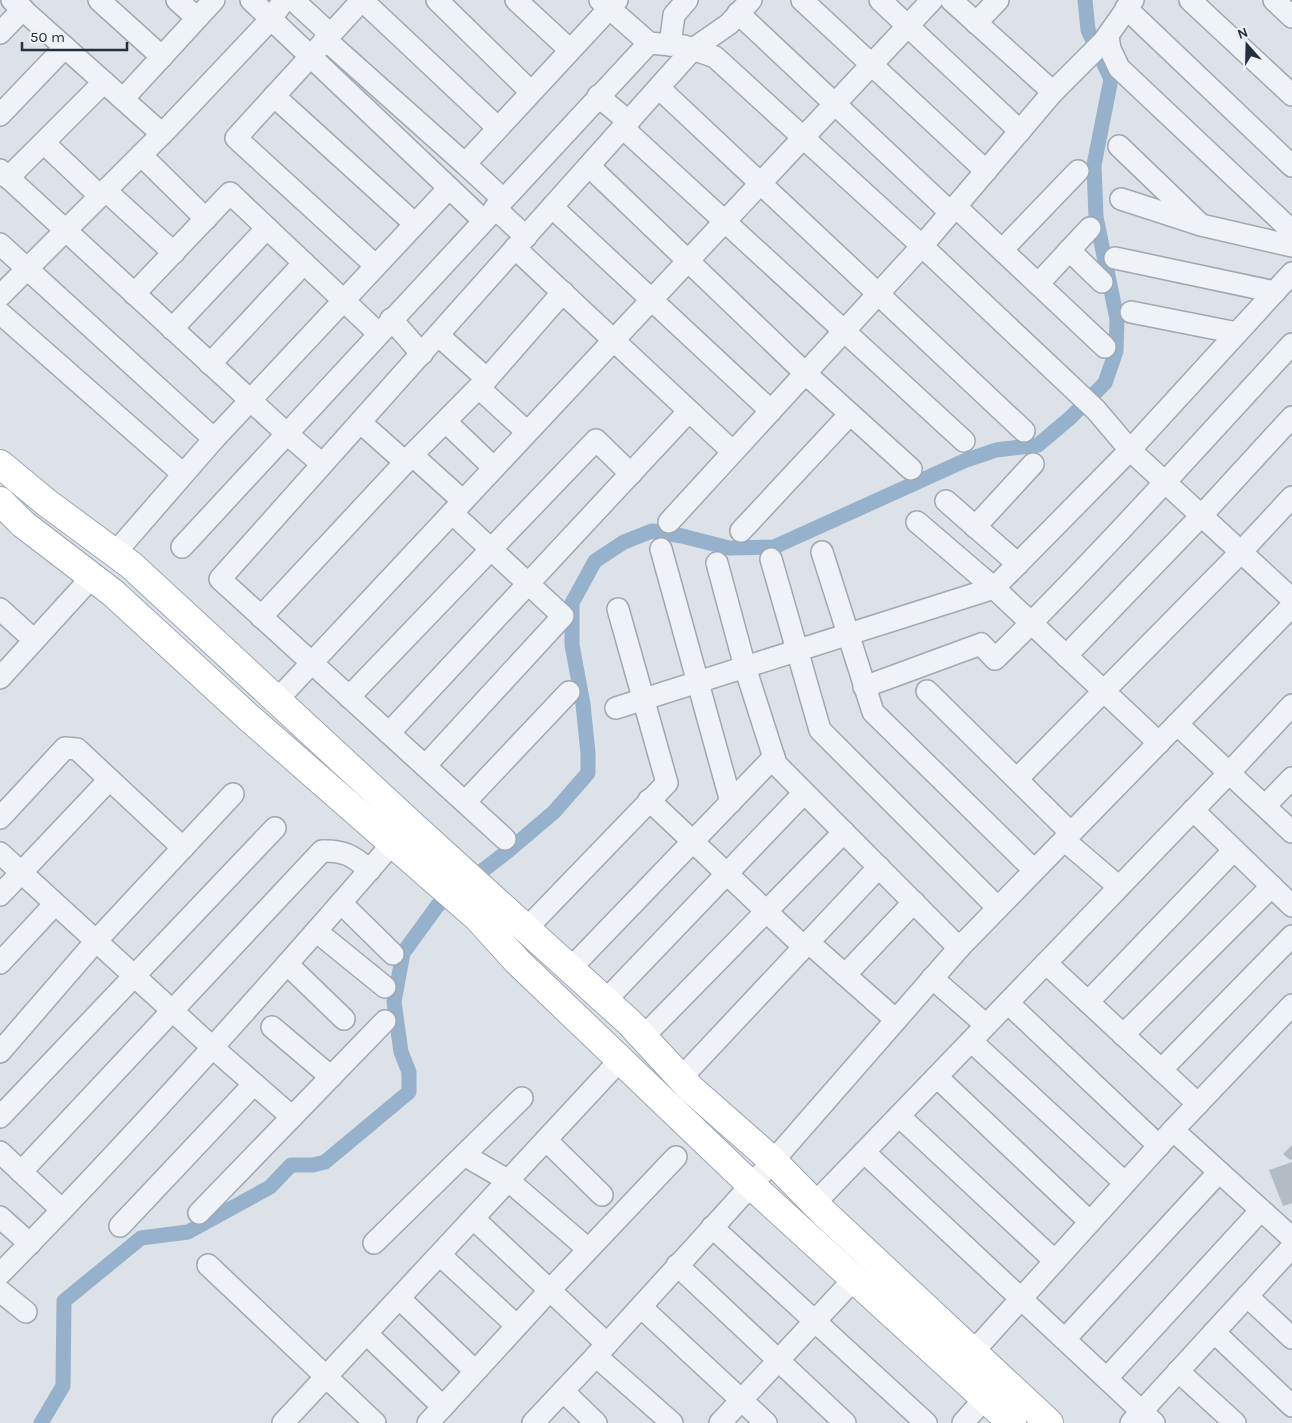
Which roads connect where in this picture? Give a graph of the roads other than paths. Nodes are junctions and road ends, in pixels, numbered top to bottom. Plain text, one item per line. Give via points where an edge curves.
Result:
1 (99, 0) edge
2 (177, 0) edge
3 (214, 0) edge
4 (251, 0) edge
5 (284, 0) edge
6 (293, 0) edge
7 (362, 0) edge
8 (437, 0) edge
9 (516, 0) edge
10 (687, 0) edge
11 (802, 0) edge
12 (880, 0) edge
13 (932, 0) edge
14 (951, 0) edge
15 (998, 0) edge
16 (1190, 0) edge
17 (1274, 0) edge
18 (609, 3) edge
19 (18, 4) edge
20 (1130, 4) edge
21 (744, 7) edge
22 (1292, 17) edge
23 (197, 18) junction
24 (271, 19) junction
25 (976, 23) junction
26 (908, 26) junction
27 (0, 33) edge
28 (327, 37) junction
29 (1106, 39) junction
30 (649, 43) junction
31 (670, 45) junction
32 (65, 47) junction
33 (570, 50) junction
34 (693, 50) junction
35 (310, 55) junction
36 (162, 57) junction
37 (872, 64) junction
38 (104, 82) junction
39 (1059, 87) junction
40 (659, 88) junction
41 (530, 92) junction
42 (1292, 94) edge
43 (274, 96) junction
44 (598, 96) junction
45 (123, 99) junction
46 (835, 104) junction
47 (0, 115) edge
48 (626, 125) junction
49 (498, 128) junction
50 (1020, 131) junction
51 (162, 134) junction
52 (802, 138) junction
53 (44, 143) junction
54 (1119, 146) dead end
55 (141, 155) junction
56 (465, 164) junction
57 (589, 166) junction
58 (1292, 166) edge
59 (986, 170) junction
60 (1078, 170) dead end
61 (4, 174) edge
62 (760, 184) junction
63 (449, 188) junction
64 (102, 193) junction
65 (1122, 200) dead end
66 (552, 207) junction
67 (493, 209) junction
68 (953, 209) junction
69 (206, 219) junction
70 (725, 221) junction
71 (415, 224) junction
72 (1202, 225) junction
73 (267, 228) junction
74 (1090, 228) dead end
75 (65, 231) junction
76 (1292, 231) edge
77 (521, 242) junction
78 (0, 244) edge
79 (922, 246) junction
80 (1292, 246) edge
81 (1002, 250) junction
82 (1069, 250) junction
83 (174, 253) junction
84 (1114, 258) dead end
85 (688, 260) junction
86 (304, 264) junction
87 (376, 266) junction
88 (27, 269) junction
89 (1292, 273) edge
90 (1102, 282) dead end
91 (1038, 284) junction
92 (563, 292) junction
93 (1275, 292) junction
94 (134, 294) junction
95 (877, 294) junction
96 (0, 296) edge
97 (651, 299) junction
98 (343, 301) junction
99 (1131, 312) dead end
100 (0, 313) edge
101 (385, 326) junction
102 (172, 328) junction
103 (844, 330) junction
104 (1237, 333) junction
105 (438, 335) junction
106 (613, 340) junction
107 (1292, 344) edge
108 (1104, 346) dead end
109 (422, 354) junction
110 (210, 364) junction
111 (805, 373) junction
112 (483, 384) junction
113 (250, 400) junction
114 (689, 411) junction
115 (770, 411) junction
116 (850, 414) junction
117 (1292, 417) edge
118 (360, 422) junction
119 (446, 422) junction
120 (1024, 431) dead end
121 (527, 432) junction
122 (286, 433) junction
123 (214, 439) junction
124 (964, 440) dead end
125 (1130, 450) junction
126 (733, 452) junction
127 (408, 459) junction
128 (0, 464) edge
129 (322, 464) junction
130 (1033, 464) dead end
131 (494, 468) junction
132 (911, 469) dead end
133 (183, 474) junction
134 (630, 474) junction
135 (1165, 482) junction
136 (1292, 497) edge
137 (0, 501) edge
138 (946, 502) dead end
139 (457, 507) junction
140 (1202, 515) junction
141 (669, 522) dead end
142 (917, 522) dead end
143 (975, 527) junction
144 (742, 531) dead end
145 (182, 547) dead end
146 (660, 549) dead end
147 (491, 550) junction
148 (822, 552) dead end
149 (1241, 552) junction
150 (114, 553) junction
151 (771, 559) dead end
152 (716, 563) dead end
153 (1018, 564) junction
154 (92, 576) junction
155 (528, 584) junction
156 (994, 588) junction
157 (1292, 599) edge
158 (1292, 606) edge
159 (618, 608) dead end
160 (0, 609) edge
161 (261, 617) junction
162 (1031, 623) junction
163 (847, 635) junction
164 (34, 640) junction
165 (797, 651) junction
166 (1066, 656) junction
167 (312, 663) junction
168 (745, 667) junction
169 (0, 677) edge
170 (697, 683) junction
171 (864, 687) junction
172 (927, 691) dead end
173 (1104, 691) junction
174 (569, 692) dead end
175 (349, 697) junction
176 (277, 700) junction
177 (644, 700) junction
178 (1292, 704) edge
179 (616, 708) dead end
180 (1177, 724) junction
181 (389, 733) junction
182 (1159, 743) junction
183 (774, 757) junction
184 (425, 766) junction
185 (1229, 773) junction
186 (1292, 778) edge
187 (1017, 779) junction
188 (108, 780) junction
189 (804, 793) junction
190 (233, 794) dead end
191 (649, 800) junction
192 (465, 802) junction
193 (731, 802) junction
194 (1265, 806) junction
195 (1193, 810) junction
196 (0, 818) edge
197 (275, 828) dead end
198 (844, 832) junction
199 (1292, 832) edge
200 (1068, 836) junction
201 (505, 838) dead end
202 (693, 841) junction
203 (392, 844) junction
204 (183, 848) junction
205 (1234, 850) junction
206 (0, 854) edge
207 (879, 867) junction
208 (440, 869) junction
209 (370, 870) junction
210 (1034, 870) junction
211 (21, 873) junction
212 (727, 874) junction
213 (1272, 886) junction
214 (1119, 887) junction
215 (0, 895) edge
216 (914, 902) junction
217 (341, 903) junction
218 (55, 904) junction
219 (1292, 906) edge
220 (998, 908) junction
221 (486, 909) junction
222 (766, 912) junction
223 (526, 929) junction
224 (316, 931) junction
225 (1292, 936) edge
226 (96, 941) junction
227 (806, 945) junction
228 (959, 948) junction
229 (393, 954) dead end
230 (0, 963) edge
231 (1046, 963) junction
232 (288, 964) junction
233 (570, 969) junction
234 (845, 975) junction
235 (134, 976) junction
236 (932, 978) junction
237 (385, 987) dead end
238 (605, 1001) junction
239 (1088, 1002) junction
240 (1008, 1003) junction
241 (1292, 1004) edge
242 (172, 1010) junction
243 (344, 1019) dead end
244 (896, 1020) junction
245 (385, 1021) dead end
246 (986, 1025) junction
247 (272, 1028) dead end
248 (1123, 1034) junction
249 (643, 1037) junction
250 (971, 1042) junction
251 (212, 1047) junction
252 (0, 1052) edge
253 (621, 1059) junction
254 (1161, 1070) junction
255 (331, 1077) junction
256 (937, 1077) junction
257 (681, 1078) junction
258 (254, 1084) junction
259 (522, 1098) dead end
260 (1198, 1104) junction
261 (899, 1116) junction
262 (0, 1117) edge
263 (292, 1117) junction
264 (1173, 1130) junction
265 (546, 1140) junction
266 (1159, 1146) junction
267 (0, 1152) edge
268 (864, 1152) junction
269 (464, 1154) junction
270 (676, 1157) dead end
271 (773, 1161) junction
272 (21, 1172) junction
273 (1219, 1172) junction
274 (509, 1181) junction
275 (1125, 1183) junction
276 (751, 1185) junction
277 (602, 1195) dead end
278 (815, 1204) junction
279 (62, 1210) junction
280 (1261, 1210) junction
281 (199, 1213) dead end
282 (0, 1217) edge
283 (474, 1219) junction
284 (1090, 1222) junction
285 (120, 1226) dead end
286 (712, 1227) junction
287 (1292, 1238) edge
288 (374, 1243) dead end
289 (30, 1244) junction
290 (588, 1250) junction
291 (440, 1255) junction
292 (1289, 1257) edge
293 (1055, 1261) junction
294 (208, 1265) dead end
295 (678, 1265) junction
296 (0, 1274) edge
297 (855, 1278) junction
298 (0, 1290) edge
299 (550, 1290) junction
300 (1247, 1296) junction
301 (1021, 1298) junction
302 (400, 1299) junction
303 (641, 1307) junction
304 (26, 1312) dead end
305 (815, 1321) junction
306 (517, 1326) junction
307 (1214, 1332) junction
308 (367, 1334) junction
309 (1292, 1338) edge
310 (1065, 1339) junction
311 (602, 1350) junction
312 (973, 1352) junction
313 (778, 1361) junction
314 (475, 1371) junction
315 (1178, 1371) junction
316 (327, 1377) junction
317 (1107, 1378) junction
318 (563, 1391) junction
319 (985, 1398) junction
320 (742, 1400) junction
321 (1292, 1406) edge
322 (442, 1407) junction
323 (1142, 1419) edge
324 (283, 1423) edge
325 (375, 1423) edge
326 (428, 1423) edge
327 (533, 1423) edge
328 (596, 1423) edge
329 (672, 1423) edge
330 (720, 1423) edge
331 (766, 1423) edge
332 (845, 1423) edge
333 (926, 1423) edge
334 (963, 1423) edge
335 (1012, 1423) edge
336 (1049, 1423) edge
337 (1235, 1423) edge

1 - 36 street
2 - 23 street
3 - 23 street
4 - 24 street
5 - 24 street
6 - 28 street
7 - 28 street
7 - 49 street
8 - 41 street
9 - 33 street
10 - 31 street via 674,15
11 - 37 street
12 - 26 street
13 - 26 street
14 - 25 street
15 - 25 street
16 - 42 street
17 - 22 street
18 - 30 street
18 - 33 street
19 - 27 street
19 - 32 street
20 - 29 street
20 - 58 street
21 - 34 street via 729,24
21 - 46 street
23 - 36 street
24 - 35 street
24 - 51 street
25 - 39 street
26 - 37 street
26 - 50 street
28 - 35 street
28 - 56 street
29 - 39 street
29 - 76 street via 1119,68
30 - 31 street
30 - 44 street
31 - 34 street
32 - 38 street
32 - 47 street
33 - 41 street
34 - 40 street
34 - 52 street via 715,57
35 - 43 street
35 - 63 street
36 - 45 street
37 - 46 street
37 - 59 street
38 - 45 street
38 - 53 street
39 - 50 street
40 - 48 street
40 - 62 street
41 - 49 street
43 - 71 street
43 - 87 street via 236,138
44 - 48 street
44 - 67 street
45 - 51 street
46 - 52 street
46 - 68 street
48 - 57 street
48 - 70 street
49 - 56 street
50 - 59 street
51 - 55 street
52 - 62 street
52 - 79 street
53 - 61 street
53 - 64 street
54 - 72 street
55 - 64 street
55 - 69 street
56 - 67 street
57 - 66 street
57 - 85 street
59 - 68 street
60 - 81 street
61 - 75 street
62 - 70 street
62 - 95 street
63 - 67 street
63 - 71 street
64 - 75 street
64 - 83 street
65 - 72 street
66 - 77 street
66 - 97 street
67 - 77 street
67 - 101 street
68 - 79 street
68 - 81 street
69 - 73 street via 230,193
69 - 83 street
70 - 85 street
70 - 103 street
71 - 87 street
72 - 80 street
73 - 86 street
73 - 102 street
74 - 82 street
75 - 88 street
75 - 94 street
77 - 92 street
77 - 105 street
78 - 88 street
79 - 95 street
79 - 125 street via 1096,410
81 - 91 street
82 - 90 street
82 - 91 street
83 - 94 street
84 - 93 street
85 - 97 street
85 - 111 street
86 - 98 street
86 - 110 street
87 - 98 street
88 - 96 street
88 - 123 street
89 - 93 street
91 - 108 street
92 - 106 street
92 - 112 street
93 - 104 street
94 - 102 street
95 - 103 street
95 - 120 street
97 - 106 street
97 - 115 street
98 - 101 street
98 - 113 street
99 - 104 street
100 - 133 street
101 - 109 street
101 - 122 street
102 - 110 street
103 - 111 street
103 - 124 street
104 - 125 street
105 - 109 street
105 - 112 street
106 - 114 street
106 - 121 street
107 - 135 street
109 - 118 street
110 - 113 street
111 - 115 street
111 - 116 street
112 - 119 street
112 - 121 street
113 - 122 street
113 - 123 street
114 - 126 street
114 - 134 street
115 - 126 street
116 - 132 street
116 - 144 street
117 - 140 street
118 - 127 street
118 - 129 street
119 - 127 street
119 - 131 street
121 - 131 street
122 - 129 street
122 - 145 street
123 - 133 street
125 - 135 street
125 - 153 street
126 - 141 street
127 - 139 street
127 - 161 street
128 - 150 main road via 47,504
129 - 161 street via 220,579
130 - 143 street
131 - 139 street
133 - 150 street
134 - 147 street via 596,440
134 - 155 street
135 - 140 street
135 - 162 street
136 - 149 street
137 - 154 main road via 23,524
138 - 143 street
139 - 147 street
139 - 167 street
140 - 149 street
140 - 166 street
142 - 156 street
143 - 153 street
146 - 170 street
147 - 155 street
147 - 175 street
148 - 163 street
149 - 157 street
149 - 173 street
150 - 176 main road
151 - 165 street
152 - 168 street
153 - 156 street
154 - 164 street
154 - 203 main road
155 - 181 street
155 - 184 street via 563,616
156 - 162 street
156 - 163 street
158 - 180 street
159 - 177 street
160 - 164 street
161 - 167 street
162 - 166 street
162 - 171 street via 995,659 981,644
163 - 165 street
163 - 171 street
164 - 169 street
165 - 168 street
165 - 220 street via 820,730
166 - 173 street
167 - 175 street
167 - 176 street
168 - 170 street
168 - 183 street
170 - 177 street
170 - 193 street
171 - 210 street via 873,712
172 - 187 street
173 - 182 street
173 - 187 street
174 - 192 street
175 - 181 street
176 - 208 main road
177 - 179 street
177 - 191 street via 666,783
178 - 185 street
180 - 182 street
180 - 185 street
181 - 184 street
182 - 200 street
183 - 189 street via 776,764
183 - 193 street
184 - 192 street
185 - 194 street
185 - 195 street
186 - 194 street
187 - 200 street
188 - 196 street via 77,749 65,748
188 - 204 street
188 - 211 street
189 - 198 street
189 - 212 street
190 - 204 street
191 - 202 street
191 - 223 street
192 - 201 street
193 - 202 street
194 - 199 street
195 - 205 street
195 - 214 street
197 - 235 street
198 - 207 street
198 - 222 street
200 - 210 street
200 - 214 street
202 - 212 street
202 - 233 street
203 - 208 main road
203 - 209 street
204 - 226 street
205 - 213 street
205 - 239 street
206 - 211 street
207 - 216 street
207 - 227 street
208 - 221 main road
209 - 217 street
209 - 242 street via 351,855 335,850 322,851
210 - 220 street
211 - 215 street
211 - 218 street
212 - 222 street
212 - 238 street
213 - 219 street
213 - 248 street
214 - 231 street
216 - 228 street
216 - 234 street
217 - 224 street
217 - 229 street
218 - 226 street
218 - 230 street
220 - 228 street
221 - 223 main road
221 - 253 main road via 517,961
222 - 227 street
222 - 249 street
223 - 233 main road
224 - 232 street
224 - 237 street
225 - 254 street
226 - 235 street
226 - 252 street
227 - 234 street
227 - 257 street
228 - 236 street
231 - 239 street
231 - 240 street
232 - 243 street
232 - 251 street
233 - 238 main road
234 - 244 street
235 - 242 street
235 - 262 street
236 - 244 street
236 - 246 street
238 - 249 main road
239 - 248 street
240 - 246 street
240 - 266 street
241 - 260 street
242 - 251 street
242 - 272 street
244 - 271 street
245 - 255 street
246 - 250 street
247 - 255 street
248 - 254 street
249 - 257 main road
250 - 256 street
250 - 275 street
251 - 258 street
251 - 279 street
253 - 265 street
253 - 276 main road
254 - 260 street
255 - 263 street
256 - 261 street
256 - 284 street
257 - 271 main road
258 - 263 street
258 - 285 street
259 - 269 street
260 - 264 street
261 - 268 street
261 - 293 street
263 - 281 street
264 - 266 street
264 - 273 street
265 - 274 street
265 - 277 street
266 - 275 street
267 - 272 street
268 - 278 street
268 - 301 street
269 - 274 street
269 - 288 street
270 - 290 street
271 - 276 street
271 - 278 main road
272 - 279 street
273 - 280 street
273 - 310 street
274 - 283 street
274 - 290 street
275 - 284 street
276 - 286 street
276 - 297 main road
278 - 312 main road
279 - 289 street
280 - 287 street
280 - 317 street
282 - 289 street
283 - 291 street
283 - 299 street
284 - 293 street
286 - 295 street
286 - 305 street
289 - 296 street
290 - 299 street
291 - 302 street
291 - 306 street
292 - 300 street
293 - 301 street
294 - 316 street
295 - 303 street
295 - 313 street
297 - 305 street
297 - 319 main road
298 - 304 street
299 - 306 street
299 - 311 street
300 - 307 street
300 - 309 street
301 - 310 street
301 - 312 street
302 - 308 street
302 - 314 street
303 - 311 street
303 - 320 street
305 - 313 street
305 - 333 street
306 - 314 street
307 - 315 street
307 - 321 street
308 - 316 street
308 - 322 street
310 - 317 street
311 - 318 street
311 - 329 street
312 - 336 main road
313 - 320 street
313 - 332 street
314 - 322 street
315 - 323 street
315 - 337 street
316 - 324 street
316 - 325 street
317 - 323 street
318 - 327 street
318 - 328 street
319 - 334 street
319 - 335 main road
320 - 330 street
320 - 331 street
322 - 326 street

